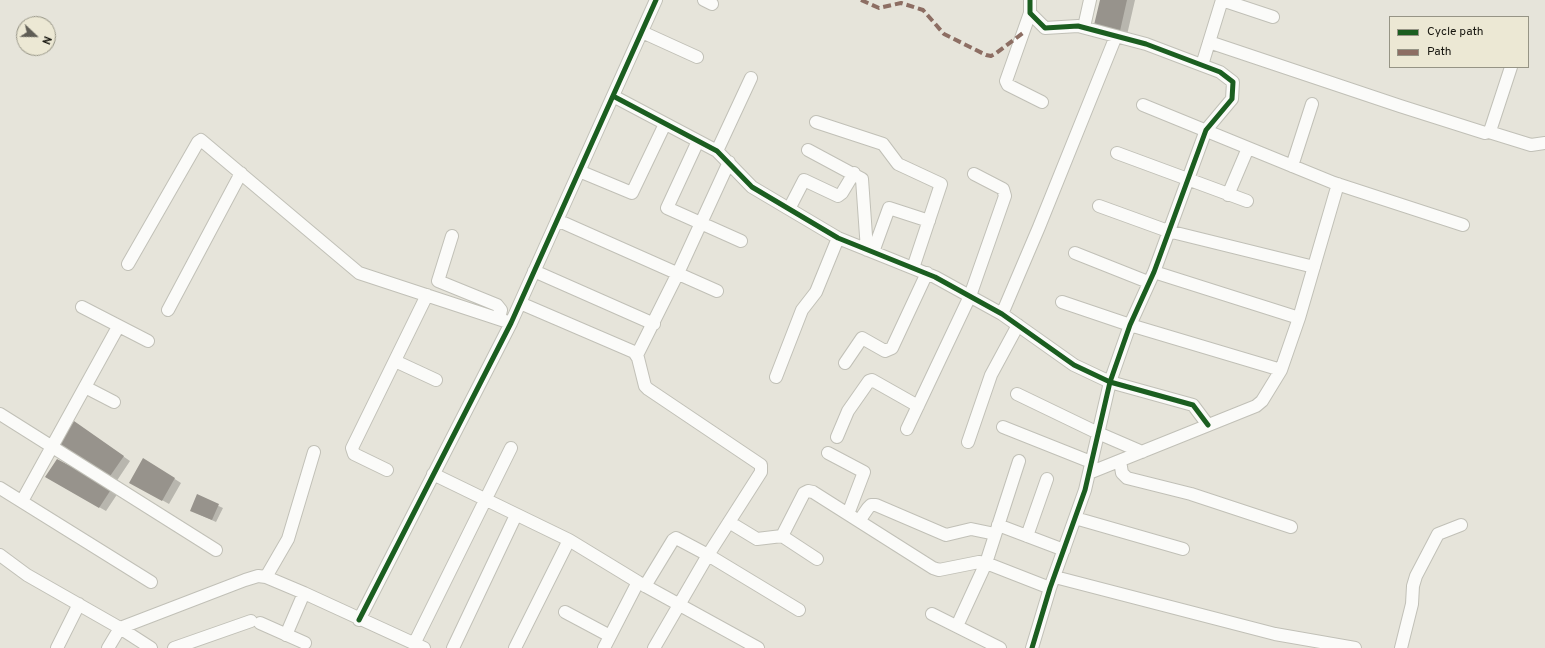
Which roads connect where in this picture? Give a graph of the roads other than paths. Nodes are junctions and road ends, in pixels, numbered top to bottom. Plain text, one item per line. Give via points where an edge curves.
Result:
1 (656, 0) edge
2 (1030, 0) edge
3 (1090, 0) edge
4 (1222, 0) edge
5 (1030, 13) junction
6 (1273, 17) dead end
7 (1084, 27) junction
8 (642, 32) junction
9 (1116, 36) junction
10 (1209, 42) junction
11 (698, 57) dead end
12 (1202, 65) junction
13 (1510, 68) edge
14 (751, 78) dead end
15 (613, 96) junction
16 (1042, 102) dead end
17 (1312, 104) dead end
18 (1143, 105) dead end
19 (816, 122) dead end
20 (665, 124) junction
21 (1206, 130) junction
22 (1489, 132) junction
23 (698, 141) junction
24 (1545, 144) edge
25 (1248, 148) junction
26 (808, 150) dead end
27 (717, 151) junction
28 (1117, 153) dead end
29 (729, 162) junction
30 (1292, 166) junction
31 (579, 171) junction
32 (241, 173) junction
33 (854, 173) junction
34 (974, 174) dead end
35 (1188, 180) junction
36 (1338, 184) junction
37 (1228, 195) junction
38 (1247, 201) dead end
39 (1099, 206) dead end
40 (789, 209) junction
41 (557, 220) junction
42 (929, 221) junction
43 (701, 223) junction
44 (1462, 225) dead end
45 (1168, 231) junction
46 (452, 236) dead end
47 (838, 238) junction
48 (742, 241) dead end
49 (870, 251) junction
50 (1075, 253) dead end
51 (128, 264) dead end
52 (1314, 267) junction
53 (913, 268) junction
54 (534, 271) junction
55 (678, 273) junction
56 (926, 273) junction
57 (1151, 277) junction
58 (717, 291) dead end
59 (427, 295) junction
60 (970, 296) junction
61 (1062, 302) dead end
62 (520, 303) junction
63 (82, 308) dead end
64 (168, 310) dead end
65 (1002, 314) junction
66 (1299, 318) junction
67 (499, 319) junction
68 (512, 323) junction
69 (654, 324) junction
70 (1130, 325) junction
71 (118, 326) junction
72 (1018, 326) junction
73 (148, 341) dead end
74 (637, 355) junction
75 (395, 361) junction
76 (845, 364) dead end
77 (1281, 370) junction
78 (776, 377) dead end
79 (436, 380) dead end
80 (1110, 382) junction
81 (85, 387) junction
82 (1016, 394) dead end
83 (114, 402) dead end
84 (918, 406) junction
85 (0, 414) edge
86 (1208, 425) junction
87 (1003, 427) dead end
88 (908, 429) dead end
89 (1098, 433) junction
90 (837, 437) dead end
91 (968, 442) dead end
92 (53, 446) junction
93 (511, 448) dead end
94 (314, 452) dead end
95 (1142, 452) junction
96 (828, 453) dead end
97 (1120, 461) junction
98 (1019, 462) dead end
99 (1090, 468) junction
100 (386, 470) dead end
101 (433, 474) junction
102 (1047, 479) dead end
103 (0, 488) edge
104 (485, 500) junction
105 (22, 501) junction
106 (848, 514) junction
107 (516, 515) junction
108 (1075, 518) junction
109 (859, 521) junction
110 (729, 522) junction
111 (1461, 525) dead end
112 (1291, 526) dead end
113 (997, 530) junction
114 (782, 536) junction
115 (1027, 536) junction
116 (569, 540) junction
117 (1183, 549) dead end
118 (216, 550) dead end
119 (1064, 550) junction
120 (0, 555) edge
121 (708, 555) junction
122 (817, 559) dead end
123 (986, 563) junction
124 (266, 577) junction
125 (1055, 577) junction
126 (151, 582) dead end
127 (642, 584) junction
128 (1050, 588) junction
129 (304, 593) junction
130 (679, 603) junction
131 (79, 604) junction
132 (799, 610) dead end
133 (565, 612) dead end
134 (932, 614) dead end
135 (359, 620) junction
136 (957, 626) junction
137 (120, 628) junction
138 (286, 635) junction
139 (610, 636) junction
140 (305, 643) dead end
141 (419, 646) edge
142 (57, 648) edge
143 (108, 648) edge
144 (151, 648) edge
145 (174, 648) edge
146 (453, 648) edge
147 (515, 648) edge
148 (604, 648) edge
149 (654, 648) edge
150 (758, 648) edge
151 (1000, 648) edge
152 (1032, 648) edge
153 (1355, 648) edge
154 (1401, 648) edge

1 - 8 street
2 - 5 street
3 - 7 street
4 - 6 street
4 - 10 street
5 - 7 street via 1045,28
5 - 16 street via 1006,81 1008,85
7 - 9 street
8 - 11 street
8 - 15 street
9 - 12 street via 1146,44
9 - 65 street
10 - 12 street
10 - 22 street via 1407,108 1485,133
12 - 21 street via 1220,72 1233,82 1232,99
13 - 22 street
14 - 27 street
15 - 20 street
15 - 31 street
17 - 30 street
18 - 21 street
19 - 42 street via 882,144 898,164 939,182 941,187
20 - 23 street
20 - 31 street via 632,193
21 - 25 street
21 - 35 street
22 - 24 street via 1531,144
23 - 27 street
23 - 43 street via 667,208
25 - 30 street
25 - 37 street
26 - 33 street
27 - 29 street
28 - 35 street
29 - 40 street via 752,187
29 - 43 street
30 - 36 street
31 - 41 street
32 - 51 street via 204,142 198,142
32 - 59 street via 355,270 369,277
32 - 64 street
33 - 40 street via 842,194 838,196 804,180
33 - 49 street via 862,179
34 - 60 street via 1003,189 1005,196
35 - 37 street
35 - 45 street
36 - 44 street
36 - 52 street
37 - 38 street
39 - 45 street
40 - 47 street
41 - 54 street
41 - 55 street
42 - 49 street via 889,208
42 - 53 street
43 - 48 street
43 - 55 street
45 - 52 street
45 - 57 street
46 - 67 street via 438,281 497,305 501,310
47 - 49 street
47 - 78 street via 816,292 802,310
49 - 53 street
50 - 57 street
52 - 66 street
53 - 56 street
54 - 62 street
54 - 69 street
55 - 58 street
55 - 69 street
56 - 60 street
56 - 76 street via 892,348 885,351 862,338
57 - 66 street
57 - 70 street
59 - 67 street
59 - 75 street
60 - 65 street
60 - 84 street
61 - 70 street
62 - 68 street
62 - 74 street
63 - 71 street
65 - 72 street
66 - 77 street
67 - 68 street
68 - 101 street
69 - 74 street
70 - 77 street
70 - 80 street
71 - 73 street
71 - 81 street
72 - 80 street via 1069,362
72 - 91 street via 991,375
74 - 110 street via 648,389 761,465 761,472
75 - 79 street
75 - 100 street via 352,451
77 - 86 street via 1256,406
80 - 86 street via 1193,405
80 - 89 street
81 - 83 street
81 - 92 street
82 - 89 street
84 - 88 street
84 - 90 street via 872,380 869,381 848,411
85 - 92 street
86 - 95 street
87 - 99 street
89 - 95 street
89 - 99 street
92 - 105 street
92 - 118 street
93 - 104 street
94 - 124 street via 288,539
95 - 97 street
96 - 106 street via 864,472
97 - 99 street
97 - 112 street via 1122,473 1127,478 1191,494
98 - 113 street
99 - 108 street
101 - 104 street
101 - 135 street
102 - 115 street
103 - 105 street
104 - 107 street
104 - 141 street
105 - 126 street
106 - 109 street
106 - 114 street via 808,491 804,493
107 - 116 street
107 - 146 street
108 - 117 street
108 - 119 street
109 - 113 street via 871,505 876,505 946,535 971,529
109 - 123 street via 939,570 979,562
110 - 114 street via 757,539
110 - 121 street
111 - 154 street via 1438,534 1416,576
113 - 115 street
113 - 123 street
114 - 122 street
115 - 119 street
116 - 127 street
116 - 147 street
119 - 125 street
120 - 131 street via 26,575
121 - 127 street via 674,538
121 - 130 street
121 - 132 street
123 - 128 street
123 - 136 street
124 - 129 street
124 - 137 street via 258,576 245,580
125 - 128 street
125 - 153 street via 1275,634
127 - 130 street
127 - 139 street
128 - 152 street
129 - 135 street
129 - 138 street
130 - 149 street
130 - 150 street
131 - 137 street
131 - 142 street
133 - 139 street
134 - 136 street
135 - 141 street
136 - 151 street
137 - 143 street
137 - 144 street
138 - 140 street
138 - 145 street via 255,622
139 - 148 street

